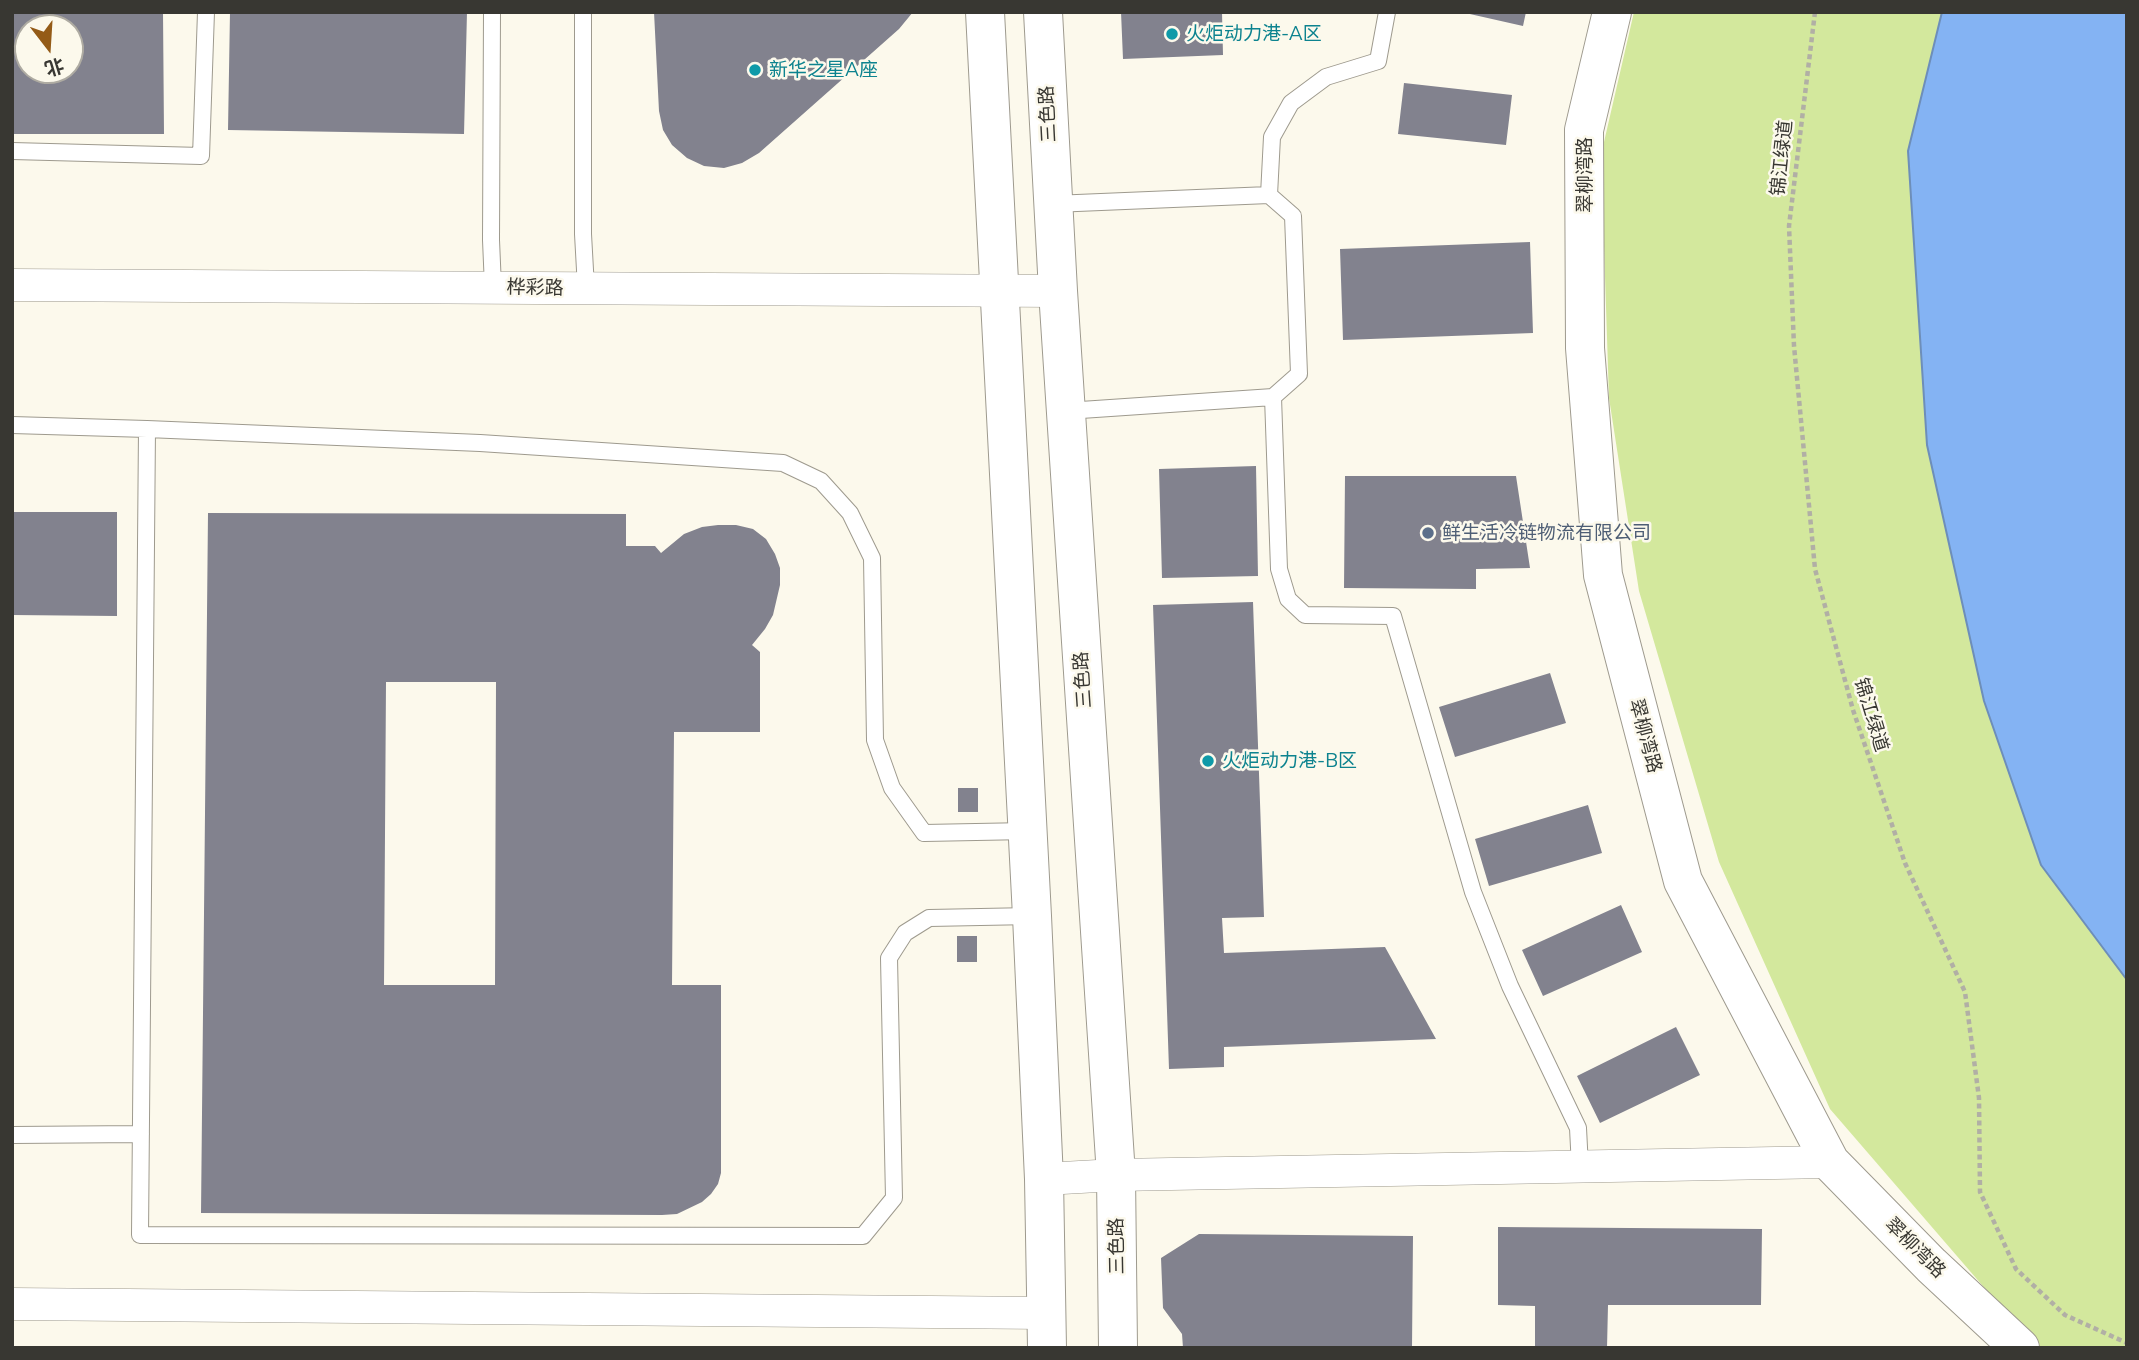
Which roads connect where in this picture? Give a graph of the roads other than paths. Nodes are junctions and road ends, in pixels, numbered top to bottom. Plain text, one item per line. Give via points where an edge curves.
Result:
1 (206, 12) edge
2 (492, 12) edge
3 (583, 12) edge
4 (985, 12) edge
5 (1043, 12) edge
6 (1387, 12) edge
7 (1612, 12) edge
8 (12, 151) edge
9 (1269, 195) junction
10 (1053, 204) junction
11 (12, 285) edge
12 (493, 287) junction
13 (586, 288) junction
14 (1000, 290) junction
15 (1058, 291) junction
16 (1273, 397) junction
17 (1066, 411) junction
18 (12, 425) edge
19 (147, 429) junction
20 (1028, 831) junction
21 (1032, 916) junction
22 (141, 1134) junction
23 (12, 1135) edge
24 (1830, 1162) junction
25 (1580, 1167) junction
26 (1116, 1175) junction
27 (1044, 1179) junction
28 (12, 1304) edge
29 (1047, 1330) edge
30 (1118, 1348) edge
31 (2020, 1348) edge

1 - 8 lane via 201,156
2 - 12 lane
3 - 13 lane
4 - 14 street
5 - 10 street, 三色路
6 - 9 lane via 1378,61 1326,77 1291,103 1272,136
7 - 24 street, 翠柳湾路 via 1584,131 1585,348 1603,575 1683,881
9 - 10 lane
9 - 16 lane via 1293,216 1299,374
10 - 15 street, 三色路
11 - 12 street, 桦彩路
12 - 13 street, 桦彩路
13 - 14 street, 桦彩路
14 - 15 street, 桦彩路
14 - 20 street
15 - 17 street, 三色路
16 - 17 lane
16 - 25 lane via 1279,569 1288,599 1305,615 1394,616 1473,892 1510,986 1578,1128
17 - 26 street, 三色路
18 - 19 lane
19 - 20 lane via 480,443 783,463 821,481 850,513 872,558 875,740 892,788 924,833
19 - 22 lane
20 - 21 street
21 - 22 lane via 929,918 905,933 889,958 894,1198 863,1236 140,1235
21 - 27 street
22 - 23 lane
24 - 25 street
24 - 31 street, 翠柳湾路
25 - 26 street
26 - 27 street
26 - 30 street, 三色路
27 - 29 street
28 - 29 street

